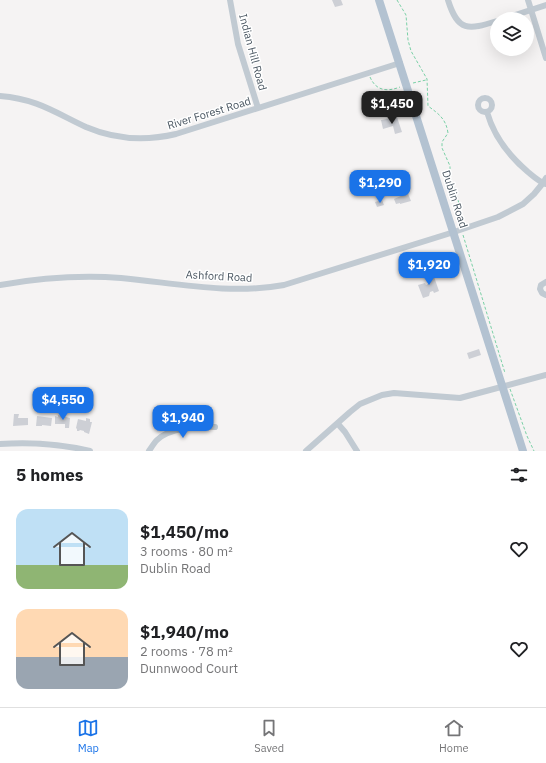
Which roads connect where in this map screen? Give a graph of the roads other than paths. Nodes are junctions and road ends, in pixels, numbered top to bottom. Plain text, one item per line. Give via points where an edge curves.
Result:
1 (230, 0) edge
2 (379, 0) edge
3 (448, 0) edge
4 (528, 0) edge
5 (546, 5) edge
6 (531, 10) junction
7 (525, 12) edge
8 (490, 23) edge
9 (546, 58) edge
10 (400, 63) junction
11 (0, 96) edge
12 (258, 108) junction
13 (487, 112) dead end
14 (545, 182) edge
15 (454, 232) junction
16 (546, 282) edge
17 (0, 284) edge
18 (546, 295) edge
19 (546, 375) edge
20 (503, 386) junction
21 (338, 424) junction
22 (215, 427) dead end
23 (0, 444) edge
24 (90, 451) edge
25 (149, 451) edge
26 (306, 451) edge
27 (357, 451) edge
28 (524, 451) edge

1 - 12 street, Indian Hill Road via 238,44
2 - 10 main road, Dublin Road
3 - 8 street via 455,19 463,25 469,27
4 - 6 street
5 - 6 street
6 - 7 street
6 - 9 street
10 - 12 street, River Forest Road
10 - 15 main road, Dublin Road
11 - 12 street, River Forest Road via 36,103 100,132 139,138 165,137
13 - 14 street via 497,138 505,150 518,164
14 - 15 street, Ashford Road via 523,204 511,211
15 - 17 street, Ashford Road via 297,282 258,289 218,288 119,278 71,277
15 - 20 main road, Dublin Road
16 - 18 street via 540,289
19 - 20 street
20 - 21 street via 460,398 394,393 382,395 360,404
20 - 28 main road, Dublin Road
21 - 26 street
21 - 27 street
22 - 25 street via 198,426 168,433 157,440
23 - 24 street via 48,444

